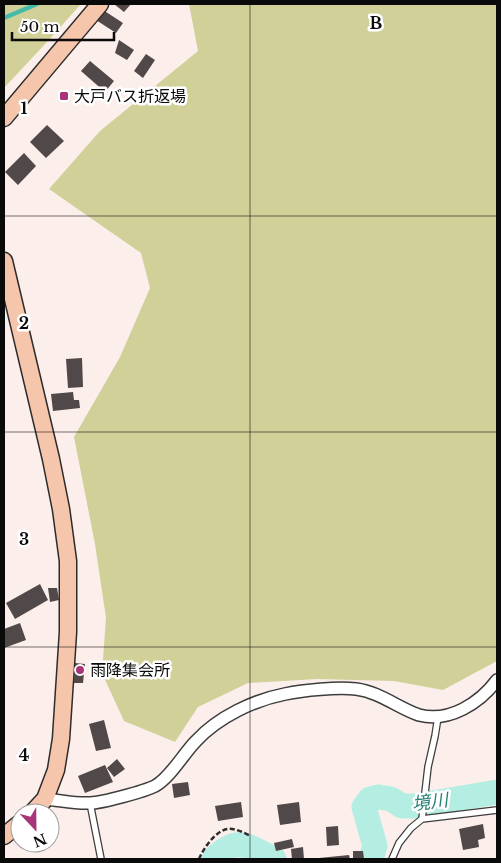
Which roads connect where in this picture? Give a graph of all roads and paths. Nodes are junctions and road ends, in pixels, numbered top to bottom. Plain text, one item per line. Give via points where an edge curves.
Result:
1 (100, 4) edge
2 (4, 118) edge
3 (4, 261) edge
4 (497, 680) edge
5 (438, 717) junction
6 (45, 799) junction
7 (41, 803) edge
8 (90, 804) junction
9 (497, 810) edge
10 (423, 817) junction
11 (251, 836) dead end
12 (102, 859) edge
13 (199, 859) edge
14 (392, 859) edge

1 - 2 street
3 - 6 street via 51,459 68,561 67,652 61,739 56,770
4 - 5 street via 476,702
5 - 8 street via 420,715 376,694 356,689 269,697 244,707 197,740 157,785
5 - 10 lane
6 - 7 street
6 - 8 street
8 - 12 lane
9 - 10 lane
10 - 14 lane via 399,843
11 - 13 path via 230,828 222,830

